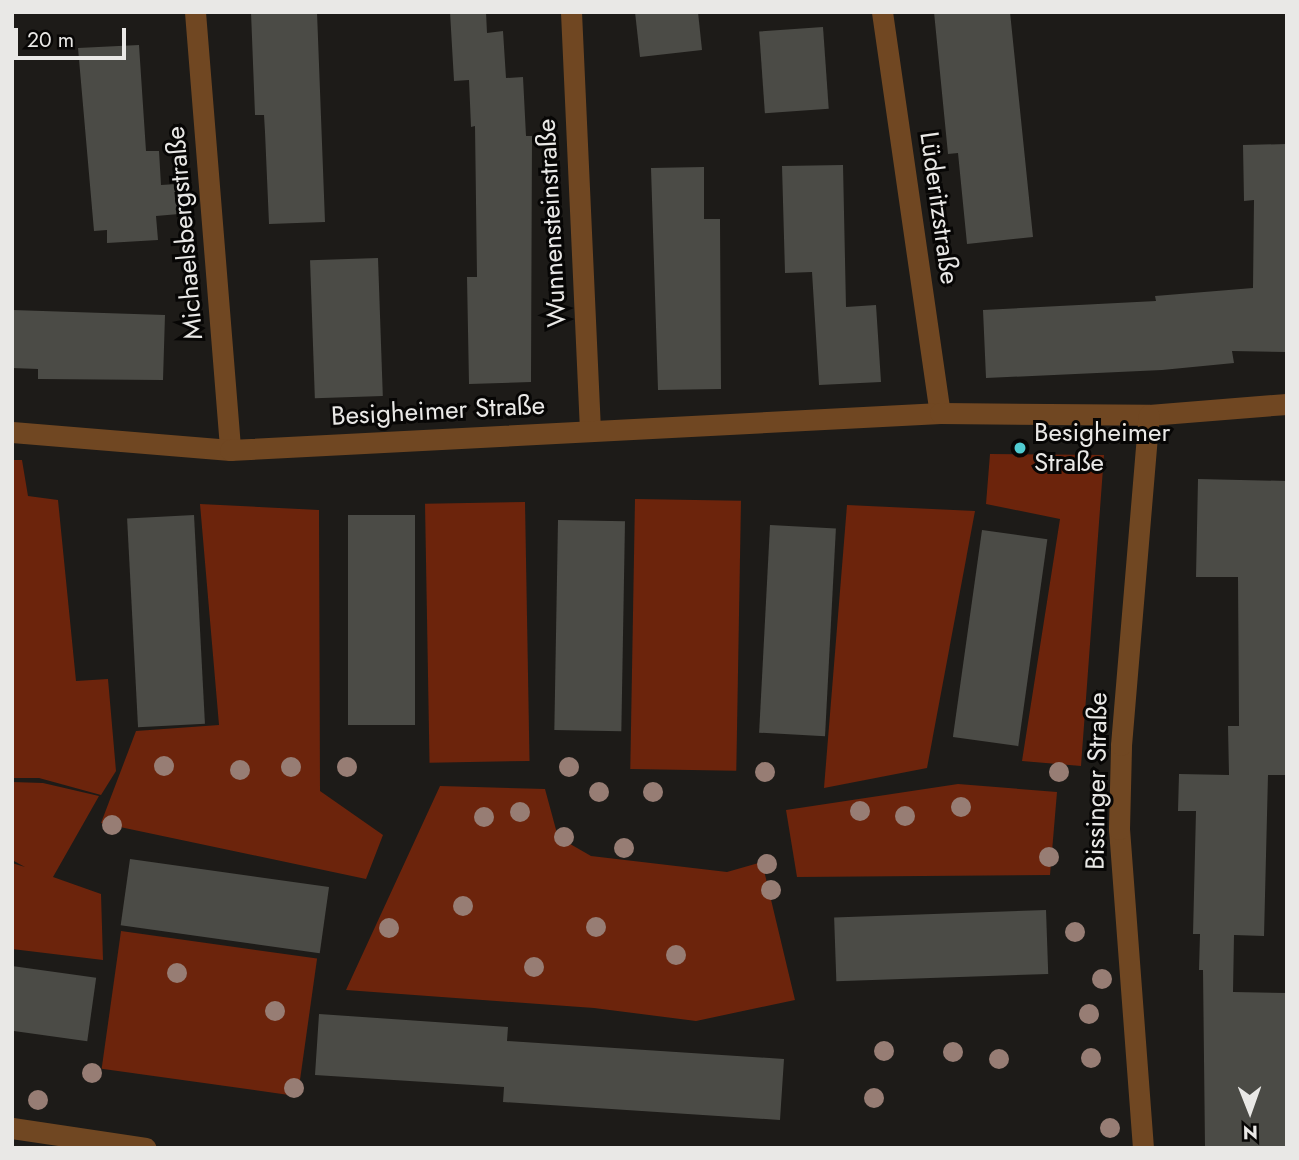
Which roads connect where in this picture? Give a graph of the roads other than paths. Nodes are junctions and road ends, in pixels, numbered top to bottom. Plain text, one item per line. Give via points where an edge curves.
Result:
1 (195, 12) edge
2 (570, 12) edge
3 (882, 12) edge
4 (1287, 404) edge
5 (940, 412) junction
6 (1149, 415) junction
7 (590, 431) junction
8 (12, 432) edge
9 (230, 450) junction
10 (12, 1128) edge
11 (146, 1148) edge
12 (1143, 1148) edge

1 - 9 street, Michaelsbergstraße
2 - 7 street, Wunnensteinstraße
3 - 5 street, Lüderitzstraße
4 - 6 street, Besigheimer Straße
5 - 6 street, Besigheimer Straße
5 - 7 street, Besigheimer Straße
6 - 12 street, Bissinger Straße via 1121,745 1119,829
7 - 9 street, Besigheimer Straße
8 - 9 street, Besigheimer Straße
10 - 11 street

